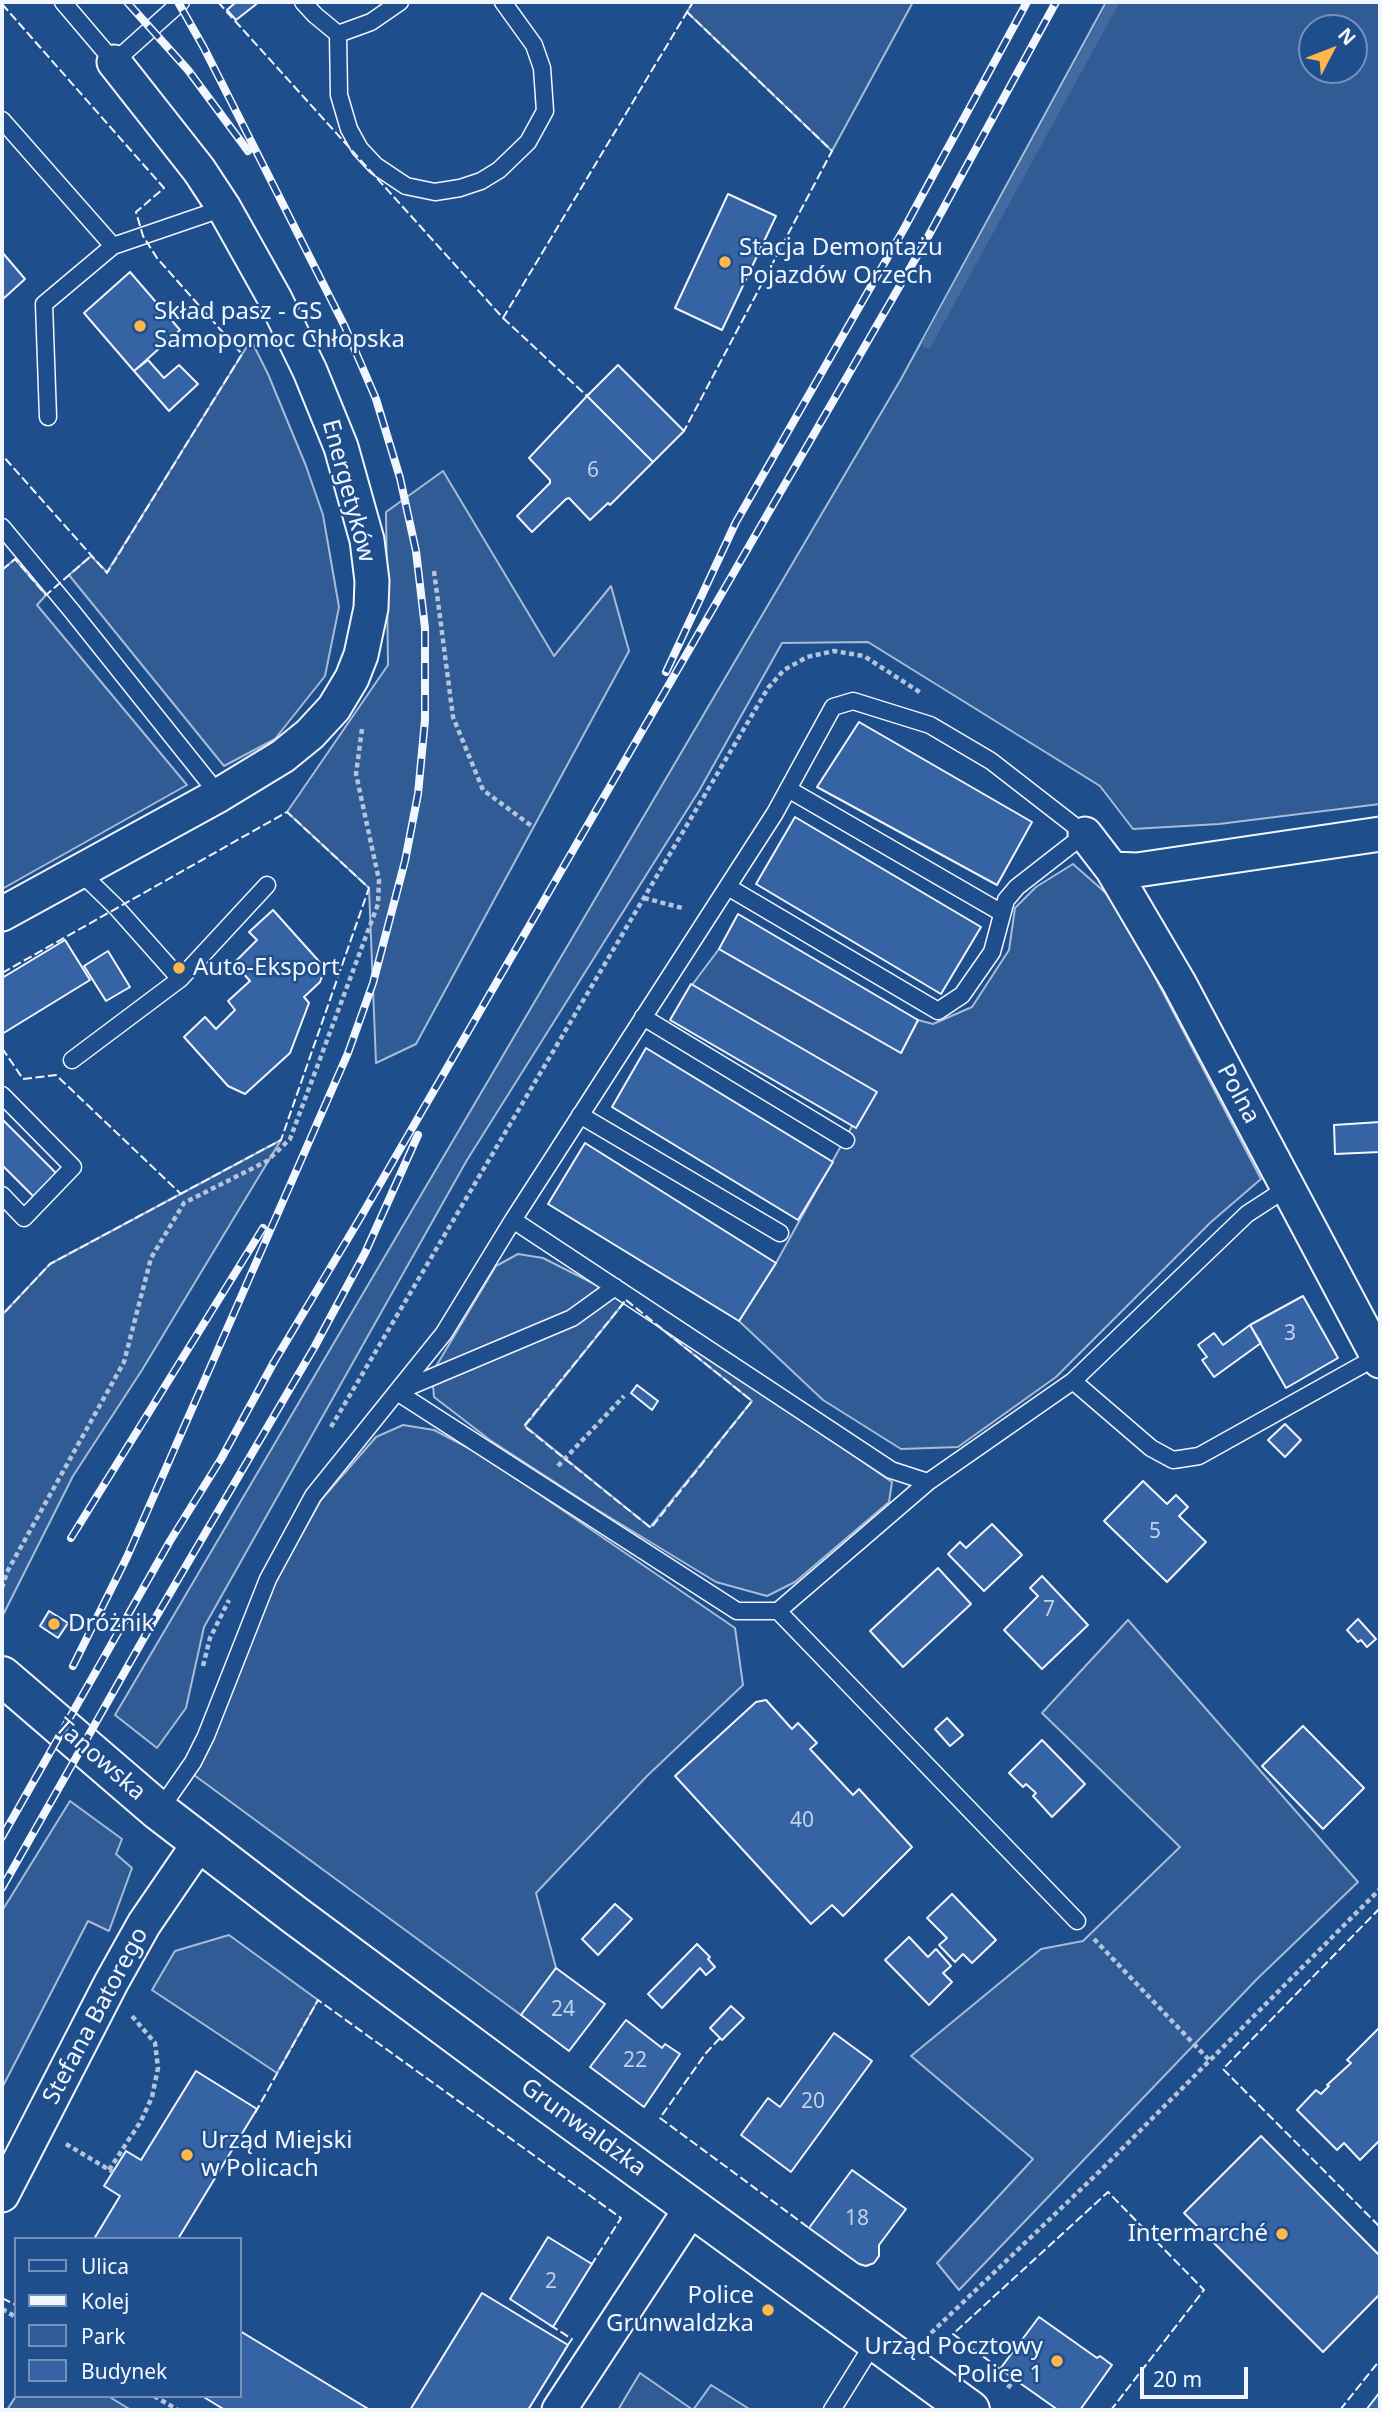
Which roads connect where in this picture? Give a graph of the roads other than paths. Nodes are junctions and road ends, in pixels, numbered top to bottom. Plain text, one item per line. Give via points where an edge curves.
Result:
1 (63, 2) edge
2 (181, 2) edge
3 (303, 2) edge
4 (400, 2) edge
5 (503, 2) edge
6 (338, 34) junction
7 (114, 62) junction
8 (2, 120) edge
9 (224, 208) junction
10 (113, 246) junction
11 (48, 417) dead end
12 (2, 527) edge
13 (788, 789) junction
14 (219, 795) junction
15 (1085, 834) junction
16 (1380, 834) edge
17 (1112, 869) junction
18 (79, 871) junction
19 (267, 885) dead end
20 (728, 887) junction
21 (1002, 913) junction
22 (2, 914) edge
23 (180, 979) junction
24 (643, 1017) junction
25 (72, 1060) dead end
26 (2, 1095) edge
27 (580, 1115) junction
28 (846, 1140) dead end
29 (1287, 1188) junction
30 (2, 1195) edge
31 (513, 1220) junction
32 (780, 1233) dead end
33 (615, 1287) junction
34 (1379, 1358) edge
35 (1073, 1381) junction
36 (397, 1392) junction
37 (928, 1482) junction
38 (778, 1611) junction
39 (2, 1676) edge
40 (159, 1811) junction
41 (200, 1842) junction
42 (1077, 1921) road end
43 (2, 2195) edge
44 (692, 2207) junction
45 (875, 2341) junction
46 (559, 2410) edge
47 (832, 2410) edge
48 (970, 2410) edge

1 - 7 lane
2 - 7 lane
3 - 6 lane
4 - 6 lane via 371,22
5 - 6 lane via 534,45 542,68 545,111 528,142 499,170 460,188 435,192 406,186 360,149 339,95
7 - 9 street, Energetyków
8 - 10 lane
9 - 10 lane
9 - 14 street, Energetyków via 275,299 341,447 367,540 372,581 361,655 334,708 283,756
10 - 11 lane via 44,304
12 - 14 lane
13 - 15 lane via 833,707 853,701 930,725 991,761
13 - 20 lane
13 - 21 lane
14 - 18 street, Energetyków
15 - 17 street, Polna
15 - 21 lane via 1017,887
16 - 17 street via 1137,870
17 - 29 street, Polna via 1179,982
18 - 22 street, Energetyków
18 - 23 lane
19 - 23 lane
20 - 21 lane via 938,1011 962,995 992,952
20 - 24 lane
23 - 25 lane
24 - 27 lane
24 - 28 lane
26 - 30 lane via 73,1167 24,1218
27 - 31 lane
27 - 32 lane
29 - 34 street, Polna
29 - 35 lane via 1247,1214
31 - 33 lane
31 - 36 lane via 444,1333
33 - 36 lane via 572,1318
33 - 37 lane via 891,1470
34 - 35 lane via 1199,1456 1173,1460 1151,1448
35 - 37 lane
36 - 38 lane via 737,1611
36 - 40 lane via 313,1496 289,1537 206,1736
37 - 38 lane
38 - 42 lane
39 - 40 main road, Tanowska
40 - 41 main road, Tanowska
41 - 43 street, Stefana Batorego via 144,1924
41 - 44 main road, Grunwaldzka
44 - 45 main road, Grunwaldzka
44 - 46 street
45 - 47 lane
45 - 48 main road, Grunwaldzka

